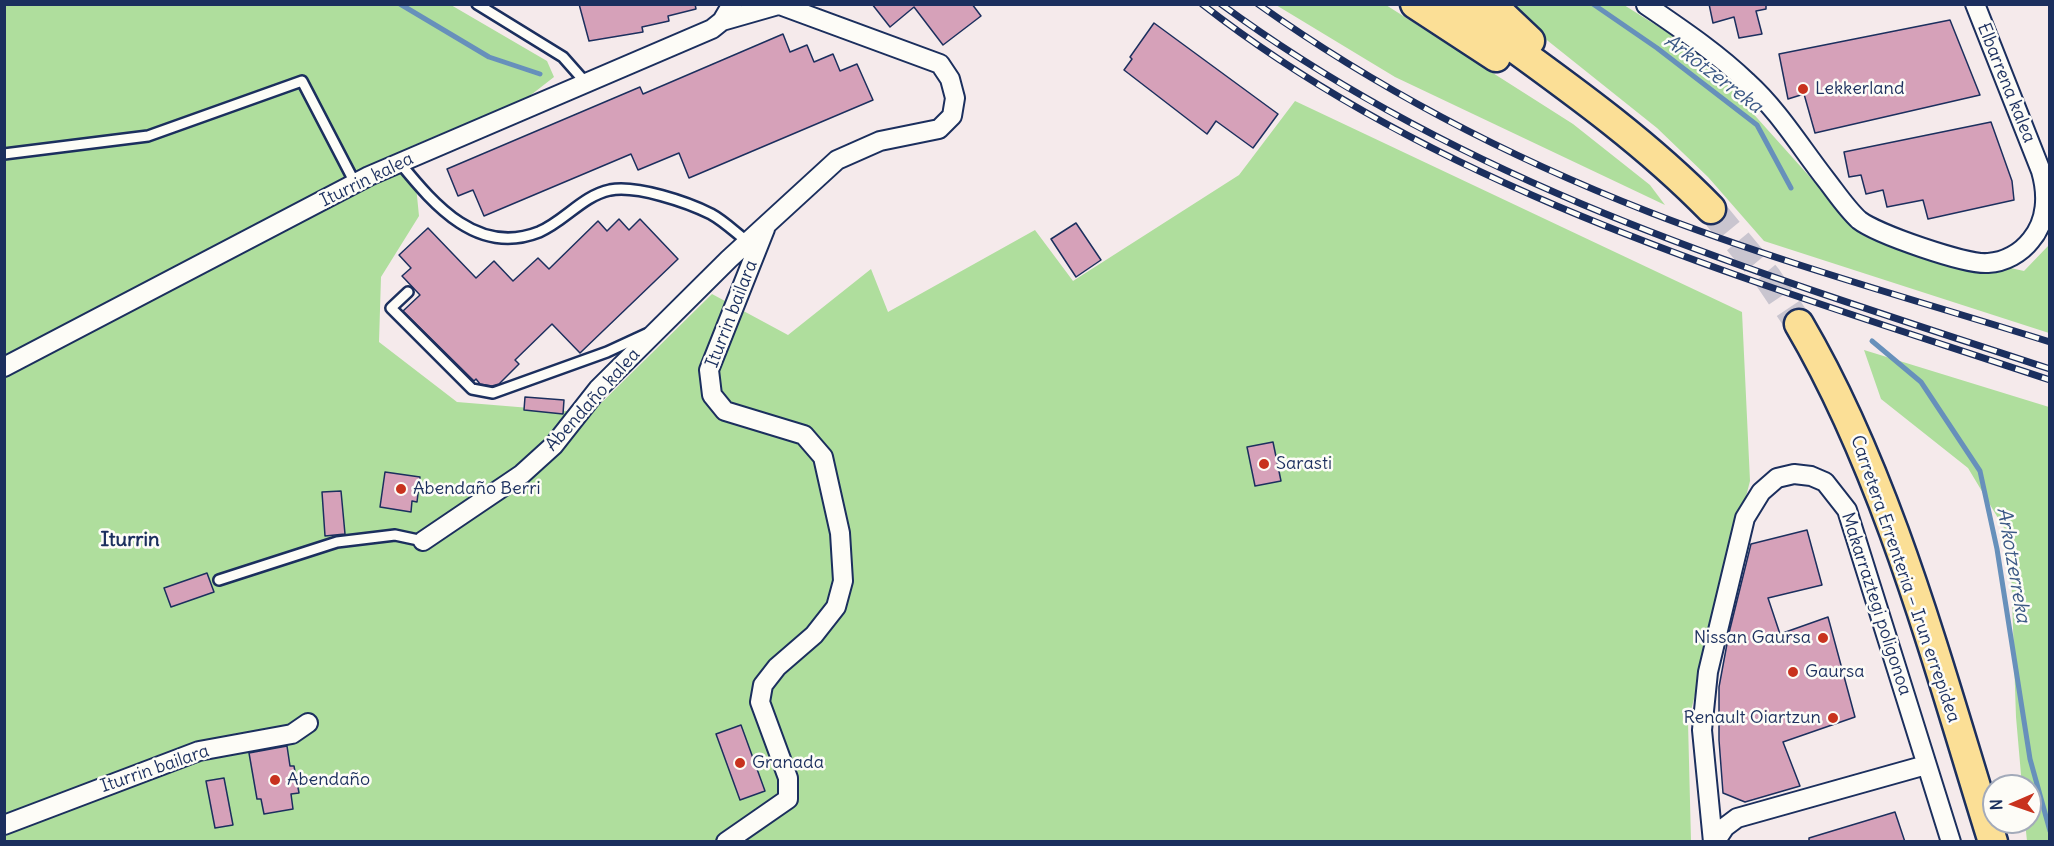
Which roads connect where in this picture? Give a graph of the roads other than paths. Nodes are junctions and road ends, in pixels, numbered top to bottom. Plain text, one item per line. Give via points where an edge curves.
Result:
1 (477, 4) edge
2 (732, 4) edge
3 (1415, 4) edge
4 (1454, 4) edge
5 (1491, 4) edge
6 (1975, 4) edge
7 (778, 5) edge
8 (1649, 5) edge
9 (722, 21) junction
10 (586, 83) junction
11 (1577, 95) junction
12 (1635, 138) junction
13 (4, 154) edge
14 (400, 163) junction
15 (355, 183) junction
16 (1711, 209) tunnel mouth
17 (766, 225) junction
18 (748, 242) junction
19 (408, 292) dead end
20 (1799, 324) tunnel mouth
21 (662, 326) junction
22 (4, 367) edge
23 (423, 541) joint
24 (219, 580) dead end
25 (308, 723) dead end
26 (1926, 765) junction
27 (4, 825) edge
28 (726, 842) edge
29 (1714, 842) edge
30 (1951, 842) edge
31 (1993, 842) edge

1 - 10 lane via 563,57
2 - 9 street, Iturrin kalea
3 - 12 main road via 1610,132
4 - 11 main road
5 - 11 main road via 1526,36
6 - 8 street, Elbarrena kalea via 2041,171 2045,197 2042,221 2030,242 2011,257 1988,263 1964,260 1877,231 1861,221 1748,82
7 - 9 street
7 - 17 street, Abendaño kalea via 940,64 950,79 955,98 952,116 939,129 880,141 837,160
9 - 10 street, Iturrin kalea via 712,29
10 - 14 street, Iturrin kalea
11 - 12 main road
12 - 16 main road
13 - 15 lane via 148,136 302,81
14 - 15 street, Iturrin kalea
14 - 18 lane via 432,203 476,233 502,239 540,231 582,202 611,190 653,193 712,215
15 - 22 street, Iturrin kalea
17 - 18 street, Abendaño kalea
17 - 28 street, Iturrin bailara via 709,370 712,395 725,411 804,435 823,458 843,548 843,581 829,617 763,685 760,702 788,778 788,799
18 - 21 street, Abendaño kalea
19 - 21 lane via 392,308 472,389 493,393 607,352
20 - 31 main road, Carretera Errenteria – Irun errepidea via 1834,386 1867,464 1929,638
21 - 23 street, Abendaño kalea via 598,389 554,445 522,474
23 - 24 lane via 395,535 337,542
25 - 27 street, Iturrin bailara via 292,734 199,751
26 - 29 street, Makarraztegi poligonoa via 1737,818
26 - 29 street, Makarraztegi poligonoa via 1847,510 1825,482 1794,474 1777,478 1761,492 1745,518 1708,672 1702,730
26 - 30 street, Makarraztegi poligonoa

